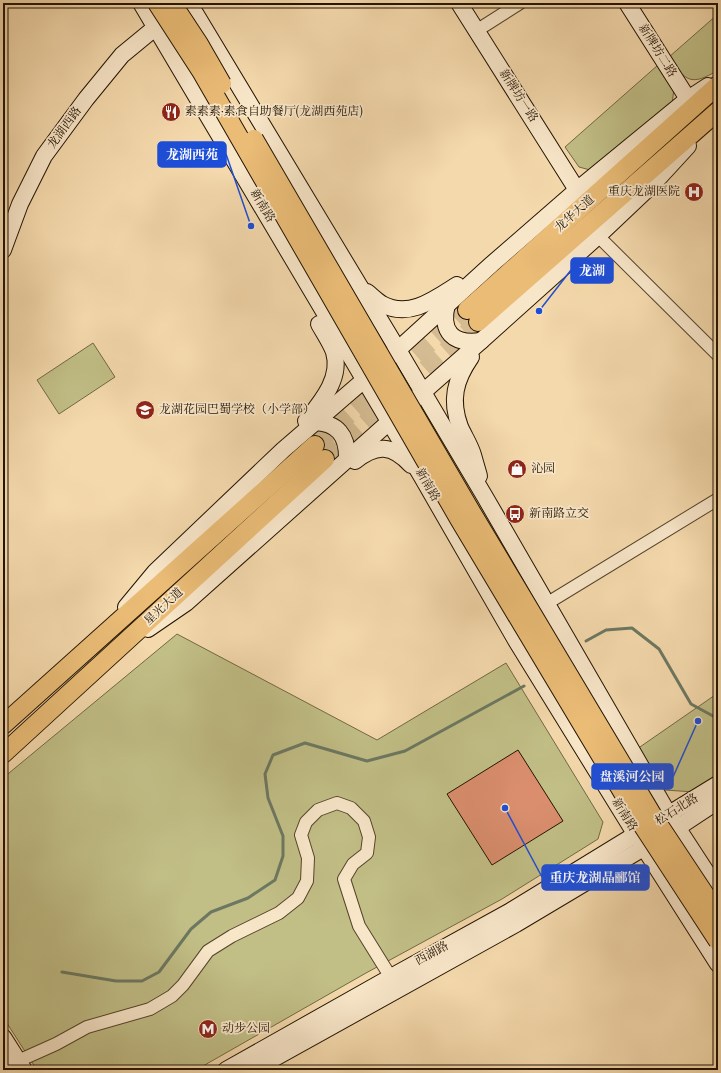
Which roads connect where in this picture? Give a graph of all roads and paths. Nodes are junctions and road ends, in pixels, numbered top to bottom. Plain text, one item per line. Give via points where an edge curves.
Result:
1 (141, 3) edge
2 (157, 3) edge
3 (172, 3) edge
4 (189, 3) edge
5 (458, 3) edge
6 (520, 3) edge
7 (627, 3) edge
8 (200, 11) edge
9 (156, 27) junction
10 (476, 32) junction
11 (718, 79) edge
12 (718, 85) edge
13 (688, 99) junction
14 (718, 113) edge
15 (578, 190) junction
16 (598, 236) junction
17 (3, 250) edge
18 (295, 262) junction
19 (492, 264) junction
20 (357, 282) junction
21 (447, 304) junction
22 (481, 342) junction
23 (398, 350) junction
24 (718, 355) edge
25 (364, 380) junction
26 (423, 393) junction
27 (389, 421) junction
28 (315, 422) junction
29 (283, 450) junction
30 (347, 458) junction
31 (422, 477) junction
32 (309, 492) junction
33 (485, 497) junction
34 (718, 500) edge
35 (546, 604) junction
36 (103, 635) junction
37 (117, 650) junction
38 (3, 725) edge
39 (3, 754) edge
40 (718, 784) edge
41 (718, 801) edge
42 (673, 821) junction
43 (640, 841) junction
44 (718, 890) edge
45 (718, 914) edge
46 (718, 941) edge
47 (718, 964) edge
48 (394, 983) junction
49 (3, 1037) edge
50 (14, 1065) edge
51 (226, 1070) edge
52 (253, 1070) edge

1 - 9 street, 新南路
2 - 46 main road, 新南路, bridge via 201,72 459,519 625,796
3 - 45 main road, 新南路, bridge via 199,44 472,513 653,816
4 - 8 street
5 - 10 street, 新牌坊一路
6 - 10 street
7 - 13 street, 新牌坊二路
8 - 20 street
9 - 17 street, 龙湖西路 via 122,55 44,156 20,204
9 - 18 street, 新南路
10 - 15 street, 新牌坊一路
11 - 13 street
12 - 14 main road, 龙华大道 via 473,316
13 - 15 street
14 - 16 street via 654,183
15 - 19 street
16 - 22 street
16 - 24 street
18 - 25 street, 新南路
18 - 29 street via 310,307 334,352 335,368 326,396
19 - 20 street via 416,308 393,308 381,304
19 - 21 street
20 - 23 street
21 - 22 street via 444,322 453,336 471,343
21 - 23 street
22 - 26 street
22 - 33 street via 464,367 454,392 460,426 473,455
23 - 25 street
23 - 26 street
25 - 27 street, 新南路
25 - 28 street
26 - 27 street
26 - 33 street
27 - 30 street
27 - 31 street, 新南路
28 - 29 street
28 - 30 street via 330,424 342,435 347,445
29 - 36 street via 155,572
30 - 32 street
31 - 32 street via 396,452 375,449 366,452 338,475
31 - 43 street, 新南路 via 517,642
32 - 37 street via 186,604
33 - 35 street
34 - 35 street
35 - 42 street
36 - 37 main road, 星光大道 via 320,452
36 - 38 main road, 星光大道
37 - 39 main road, 星光大道
40 - 42 street, 松石北路
41 - 42 street, 松石北路
42 - 43 street, 松石北路
42 - 44 street
43 - 47 street, 新南路
43 - 48 street, 西湖路 via 509,912
48 - 50 street via 359,926 344,879 353,864 367,853 369,837 364,821 351,808 337,803 318,810 306,822 301,834 308,858 307,881 298,898 279,913 208,951 172,996 150,1008 87,1027
48 - 51 street, 西湖路
48 - 52 street, 西湖路
49 - 50 street

